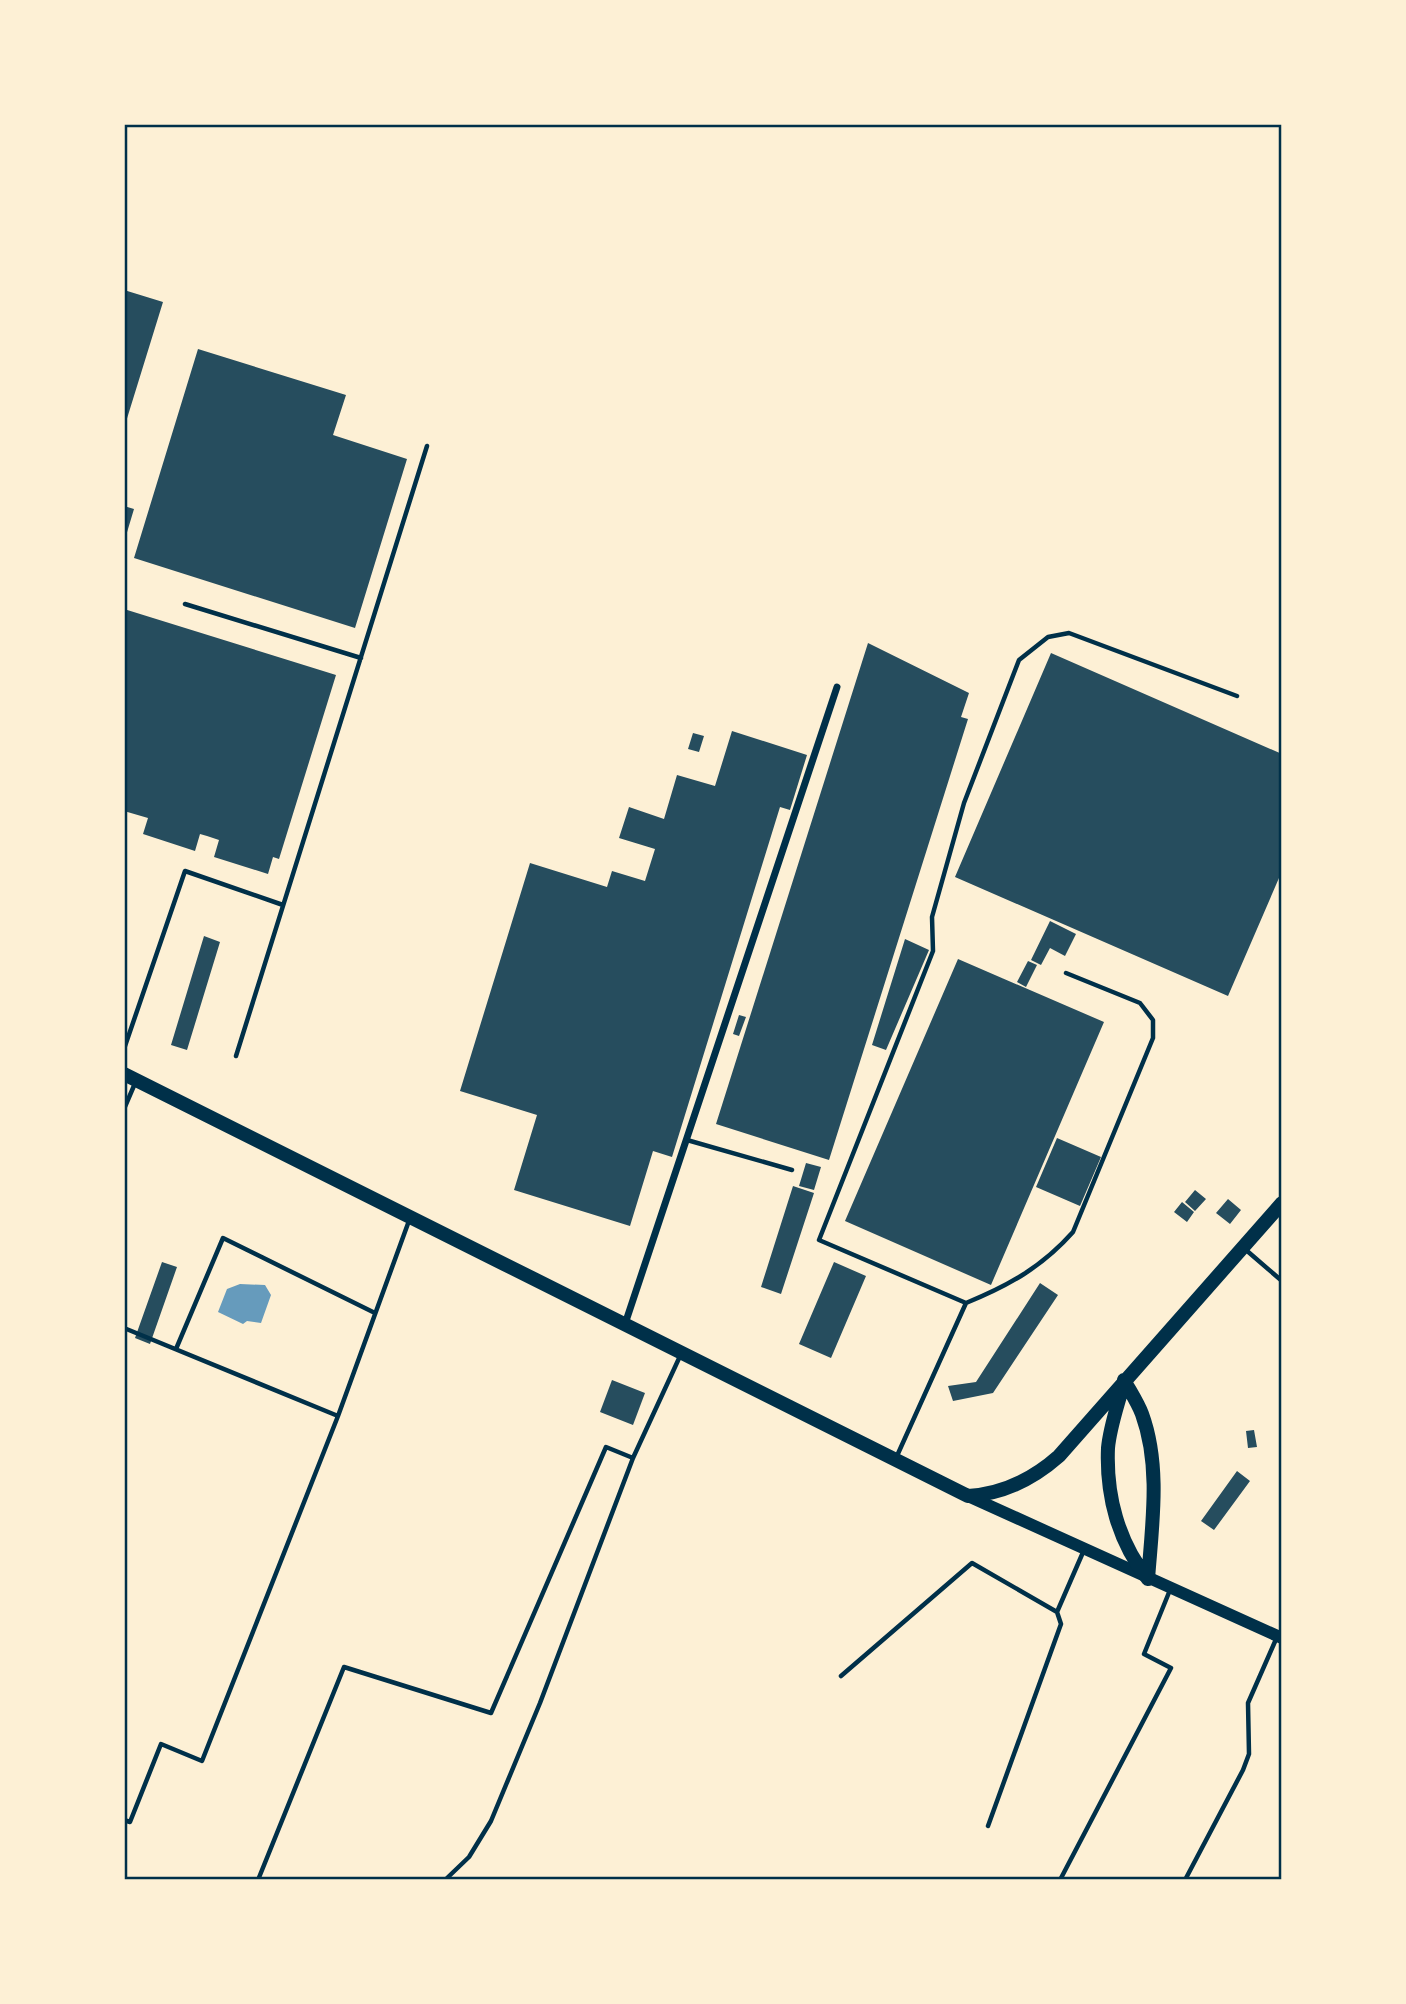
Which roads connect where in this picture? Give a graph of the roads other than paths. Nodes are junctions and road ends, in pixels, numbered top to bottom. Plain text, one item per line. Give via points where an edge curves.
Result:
1 (427, 446) dead end
2 (186, 604) dead end
3 (361, 658) junction
4 (836, 687) dead end
5 (1237, 696) dead end
6 (283, 905) junction
7 (1066, 973) dead end
8 (124, 1049) edge
9 (236, 1056) dead end
10 (130, 1077) edge
11 (124, 1109) edge
12 (687, 1140) junction
13 (792, 1170) dead end
14 (1282, 1203) edge
15 (410, 1217) junction
16 (1242, 1247) junction
17 (1282, 1281) edge
18 (966, 1303) junction
19 (375, 1313) junction
20 (625, 1325) junction
21 (124, 1328) edge
22 (176, 1349) junction
23 (681, 1353) junction
24 (1124, 1380) junction
25 (338, 1416) junction
26 (633, 1458) junction
27 (895, 1460) junction
28 (968, 1496) junction
29 (1084, 1550) junction
30 (1148, 1579) junction
31 (1170, 1589) junction
32 (1057, 1612) junction
33 (1280, 1638) edge
34 (841, 1676) dead end
35 (124, 1820) edge
36 (988, 1826) dead end
37 (258, 1880) edge
38 (445, 1880) edge
39 (1060, 1880) edge
40 (1185, 1880) edge

1 - 3 lane
2 - 3 lane
3 - 6 lane
4 - 12 street
5 - 18 lane via 1069,633 1048,637 1019,660 964,803 932,916 933,951 819,1240
6 - 8 lane via 185,871
6 - 9 lane
7 - 18 lane via 1140,1003 1153,1020 1153,1038 1073,1232 1025,1276
10 - 11 lane
10 - 15 main road
12 - 13 lane
12 - 20 street
14 - 16 main road
15 - 19 lane
15 - 20 main road
16 - 17 lane
16 - 24 main road
18 - 27 lane
19 - 22 lane via 223,1238
19 - 25 lane
20 - 23 main road
21 - 22 lane
22 - 25 lane
23 - 26 lane
23 - 27 main road
24 - 28 main road via 1045,1468 992,1494
24 - 30 main road via 1142,1412 1150,1442 1153,1525
24 - 30 main road via 1108,1447 1111,1490 1125,1544
25 - 35 lane via 202,1761 161,1744 130,1822
26 - 37 lane via 606,1447 491,1713 344,1667
26 - 38 lane via 491,1821 470,1857
27 - 28 main road
28 - 29 main road
29 - 30 main road
29 - 32 lane
30 - 31 main road
31 - 33 main road
31 - 39 lane via 1144,1654 1171,1668
32 - 34 lane via 972,1563
32 - 36 lane via 1061,1625
33 - 40 lane via 1248,1703 1249,1755

